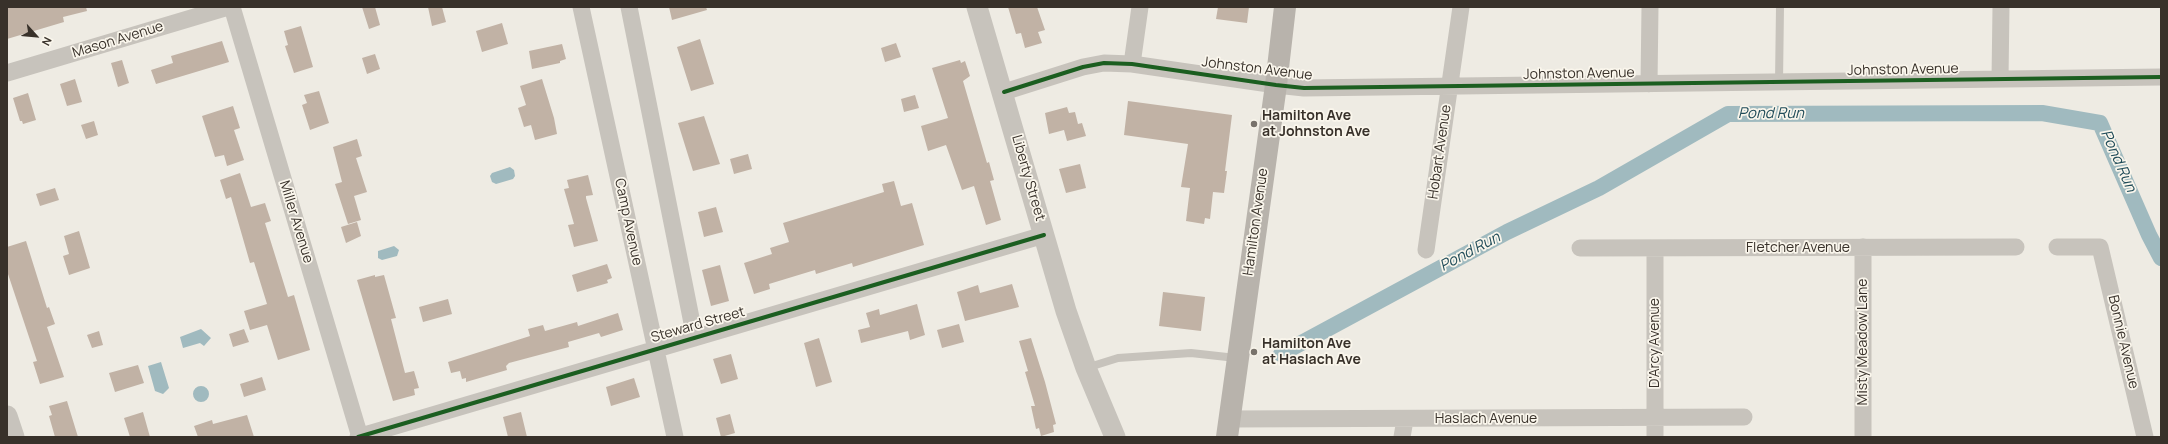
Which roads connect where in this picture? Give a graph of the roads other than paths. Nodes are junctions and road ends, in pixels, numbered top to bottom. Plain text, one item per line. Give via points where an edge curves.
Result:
1 (228, 7) edge
2 (232, 7) edge
3 (581, 7) edge
4 (629, 7) edge
5 (977, 7) edge
6 (1140, 7) edge
7 (1285, 7) edge
8 (1461, 7) edge
9 (1650, 7) edge
10 (1780, 7) edge
11 (2001, 7) edge
12 (1132, 64) junction
13 (7, 73) edge
14 (2161, 77) edge
15 (2000, 79) junction
16 (1779, 82) junction
17 (1649, 84) junction
18 (1276, 85) junction
19 (1450, 86) junction
20 (1004, 92) junction
21 (1044, 235) junction
22 (1863, 247) junction
23 (2016, 247) dead end
24 (2057, 247) dead end
25 (1580, 248) dead end
26 (1654, 248) junction
27 (1426, 250) dead end
28 (695, 338) junction
29 (655, 349) junction
30 (1237, 358) junction
31 (1086, 368) junction
32 (7, 416) edge
33 (1744, 417) dead end
34 (1655, 418) junction
35 (1405, 420) junction
36 (1228, 428) edge
37 (14, 437) edge
38 (360, 437) edge
39 (675, 437) edge
40 (1115, 437) edge
41 (1402, 437) edge
42 (1655, 437) edge
43 (1863, 437) edge
44 (2145, 437) edge

1 - 13 street, Mason Avenue
2 - 38 street, Miller Avenue
3 - 29 street, Camp Avenue
4 - 28 street
5 - 20 street, Liberty Street
6 - 12 street
7 - 18 main road, Hamilton Avenue
8 - 19 street, Hobart Avenue
9 - 17 street
10 - 16 lane
11 - 15 street
12 - 18 street, Johnston Avenue
12 - 20 street, Johnston Avenue via 1104,63 1083,67
14 - 15 street, Johnston Avenue
15 - 16 street, Johnston Avenue
16 - 17 street, Johnston Avenue
17 - 19 street, Johnston Avenue
18 - 19 street, Johnston Avenue via 1304,88
18 - 30 main road, Hamilton Avenue
19 - 27 street, Hobart Avenue
20 - 21 street, Liberty Street
21 - 28 street, Steward Street
21 - 31 street, Liberty Street
22 - 23 street, Fletcher Avenue
22 - 26 street, Fletcher Avenue
22 - 43 street, Misty Meadow Lane
24 - 44 street, Bonnie Avenue via 2100,247
25 - 26 street, Fletcher Avenue
26 - 34 street, D'Arcy Avenue
28 - 29 street, Steward Street
29 - 38 street, Steward Street
29 - 39 street, Camp Avenue
30 - 31 lane via 1191,353 1118,358
30 - 36 main road, Hamilton Avenue
31 - 40 street, Liberty Street
32 - 37 street
33 - 34 street, Haslach Avenue
34 - 35 street, Haslach Avenue
34 - 42 street, D'Arcy Avenue
35 - 36 street, Haslach Avenue
35 - 41 street

